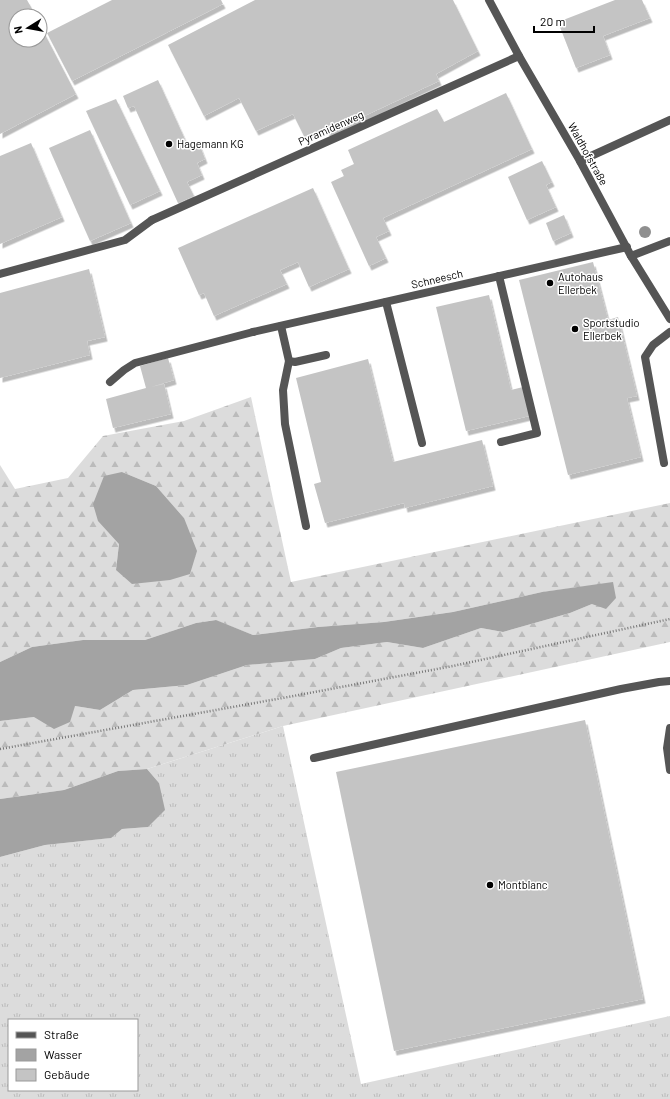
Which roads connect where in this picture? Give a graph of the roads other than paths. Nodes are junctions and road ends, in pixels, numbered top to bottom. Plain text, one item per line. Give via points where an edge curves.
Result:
1 (489, 0) edge
2 (519, 56) junction
3 (670, 120) edge
4 (580, 161) junction
5 (670, 241) edge
6 (627, 247) junction
7 (632, 256) junction
8 (0, 274) edge
9 (499, 276) junction
10 (386, 302) junction
11 (670, 319) edge
12 (281, 326) junction
13 (670, 332) edge
14 (326, 355) dead end
15 (289, 361) junction
16 (110, 382) dead end
17 (501, 442) dead end
18 (422, 443) dead end
19 (664, 463) dead end
20 (306, 526) dead end
21 (670, 681) edge
22 (670, 728) edge
23 (314, 758) dead end
24 (670, 770) edge

1 - 2 street, Waldhofstraße
2 - 4 street, Waldhofstraße
2 - 8 street, Pyramidenweg via 152,220 125,240
3 - 4 street
4 - 6 street, Waldhofstraße
5 - 7 street
6 - 7 street, Waldhofstraße
6 - 9 street, Schneesch
7 - 11 street, Waldhofstraße
9 - 10 street, Schneesch
9 - 17 street via 537,433
10 - 12 street, Schneesch
10 - 18 street
12 - 15 street
12 - 16 street, Schneesch via 135,364
13 - 19 street via 653,345 645,357
14 - 15 street
15 - 20 street via 283,390 285,424
21 - 23 street via 621,689
22 - 24 street via 667,748

